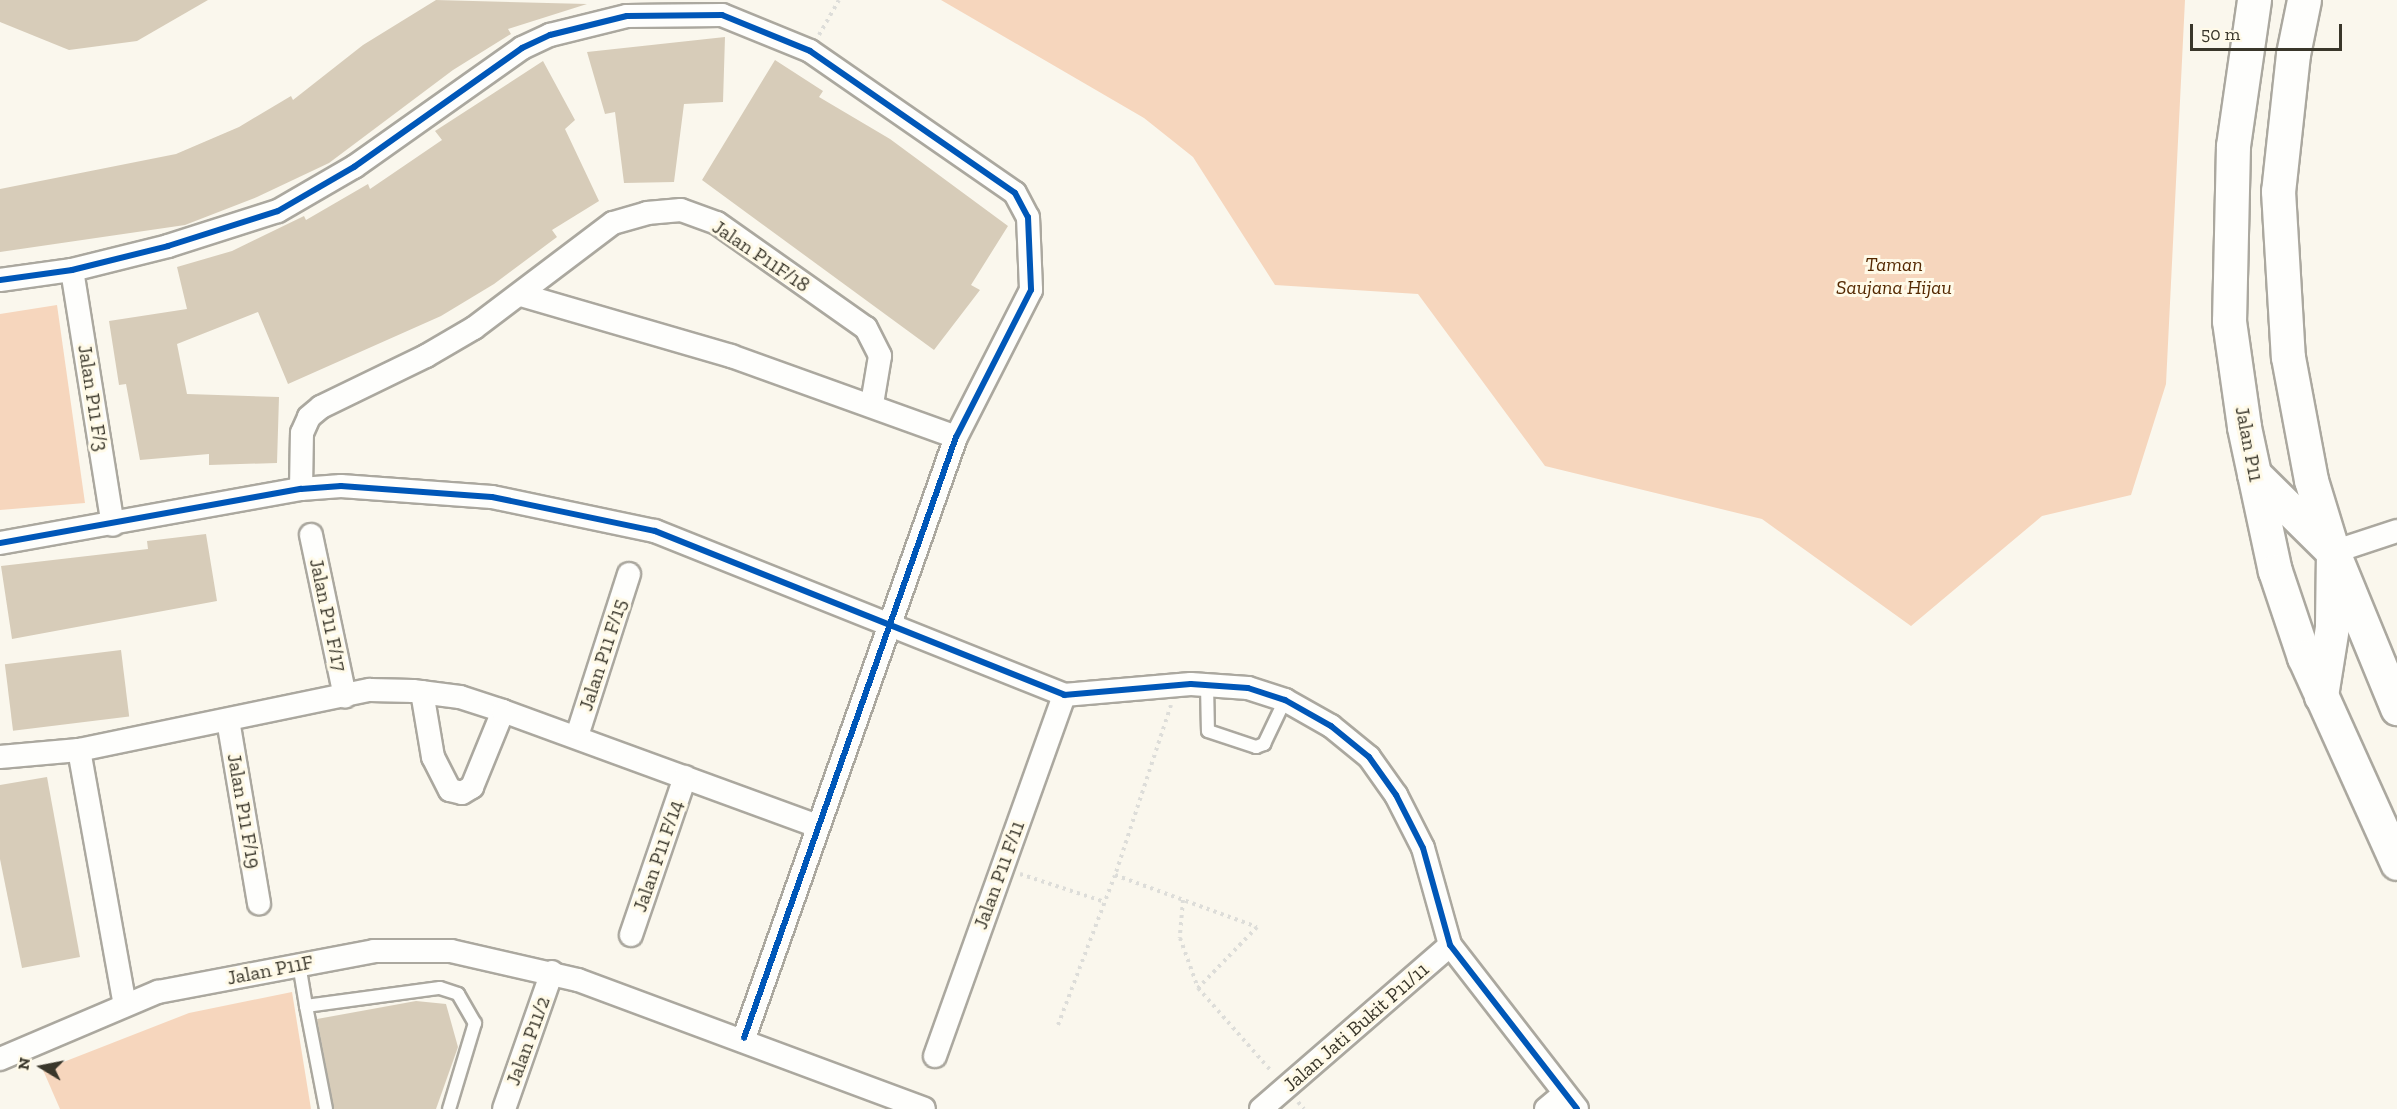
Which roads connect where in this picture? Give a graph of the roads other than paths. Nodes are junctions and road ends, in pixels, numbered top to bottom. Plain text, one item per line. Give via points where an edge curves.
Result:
1 (2254, 0) edge
2 (2304, 0) edge
3 (72, 270) junction
4 (0, 280) edge
5 (520, 295) junction
6 (872, 404) junction
7 (956, 437) junction
8 (2254, 474) junction
9 (302, 489) junction
10 (113, 525) junction
11 (2397, 531) edge
12 (312, 535) dead end
13 (0, 543) edge
14 (2333, 552) junction
15 (629, 574) dead end
16 (890, 625) junction
17 (1207, 685) junction
18 (422, 692) junction
19 (1064, 695) junction
20 (345, 696) junction
21 (2321, 696) junction
22 (1286, 700) junction
23 (2397, 708) edge
24 (503, 711) junction
25 (228, 720) junction
26 (577, 736) junction
27 (79, 750) junction
28 (0, 757) edge
29 (685, 777) junction
30 (818, 826) junction
31 (2397, 863) edge
32 (259, 903) dead end
33 (631, 935) dead end
34 (1450, 945) junction
35 (299, 964) junction
36 (552, 972) junction
37 (125, 1005) junction
38 (306, 1006) junction
39 (744, 1038) junction
40 (935, 1056) dead end
41 (0, 1059) edge
42 (1570, 1102) edge
43 (326, 1109) edge
44 (449, 1109) edge
45 (504, 1109) edge
46 (924, 1109) edge
47 (1261, 1109) edge
48 (1546, 1109) edge

1 - 8 main road, Jalan P11 via 2233,146 2229,321
2 - 14 main road via 2293,54 2278,191 2288,357 2311,480
3 - 4 street
3 - 7 street via 225,231 278,211 354,167 487,69 550,35 627,16 722,15 810,51 1016,193 1028,217 1031,290
3 - 10 street, Jalan P11 F/3
5 - 6 street via 731,356
5 - 6 street, Jalan P11F/18 via 613,223 681,210 717,223 866,328 880,356
5 - 9 street, Jalan P11F/18 via 426,357 309,417 303,433
6 - 7 street
7 - 16 street
8 - 14 main road
8 - 21 main road, Jalan P11 via 2275,571
9 - 10 street
9 - 16 street via 341,486 492,497 655,531
10 - 13 street
11 - 14 street
12 - 20 street, Jalan P11 F/17
14 - 21 main road via 2332,627
14 - 23 main road
15 - 26 street, Jalan P11 F/15
16 - 19 street
16 - 30 street
17 - 19 street
17 - 22 street via 1248,688
17 - 22 lane via 1208,731 1256,747 1264,744
18 - 20 street via 370,690
18 - 24 street via 460,697
18 - 24 street via 433,757 450,790 462,793 472,787
19 - 40 street, Jalan P11 F/11
20 - 25 street
21 - 31 main road, Jalan P11
22 - 34 street via 1331,726 1370,757 1396,795 1423,848
24 - 26 street
25 - 27 street
25 - 32 street, Jalan P11 F/19
26 - 29 street
27 - 28 street
27 - 37 street
29 - 30 street
29 - 33 street, Jalan P11 F/14
30 - 39 street
34 - 42 street
34 - 47 street, Jalan Jati Bukit P11/11
35 - 36 street, Jalan P11F via 374,951 451,951
35 - 37 street, Jalan P11F via 158,992
35 - 38 lane
36 - 39 street, Jalan P11F
36 - 45 street, Jalan P11/2
37 - 41 street, Jalan P11F
38 - 43 lane
38 - 44 lane via 440,988 458,994 475,1023
39 - 46 street, Jalan P11F
42 - 48 street

